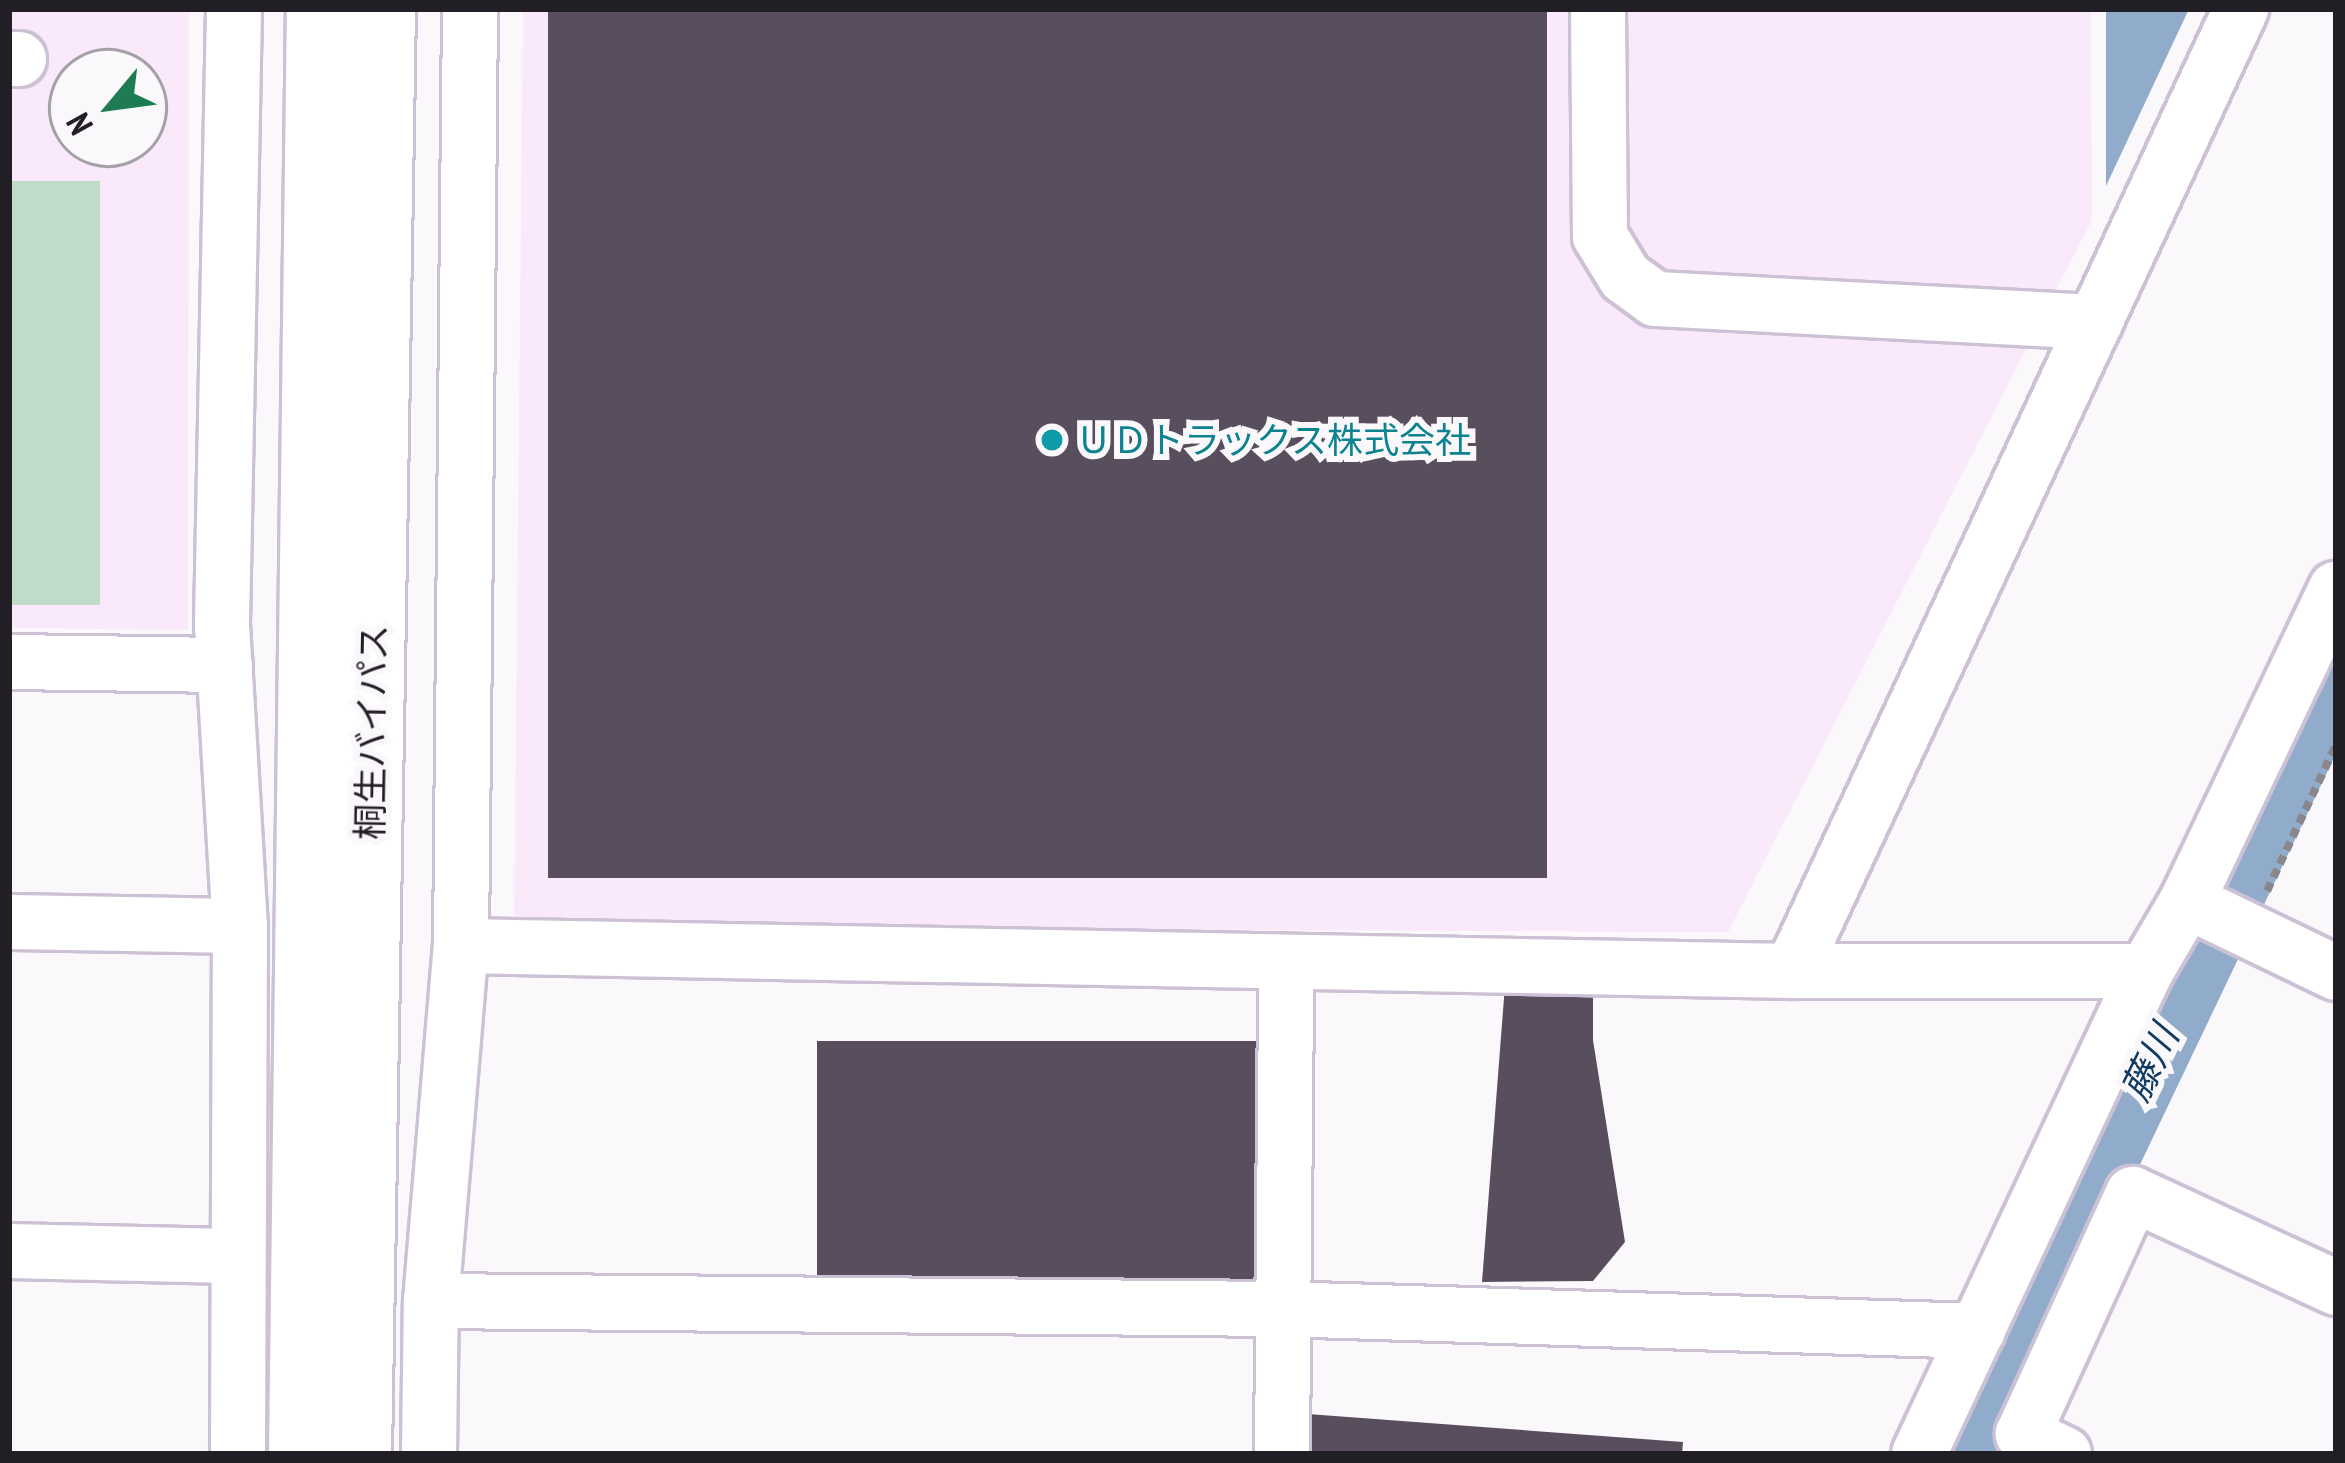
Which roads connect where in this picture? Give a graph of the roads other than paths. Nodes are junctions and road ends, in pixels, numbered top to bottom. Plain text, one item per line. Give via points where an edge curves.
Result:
1 (234, 9) edge
2 (320, 9) edge
3 (382, 9) edge
4 (470, 9) edge
5 (1598, 9) edge
6 (2241, 9) edge
7 (2095, 322) junction
8 (2336, 589) edge
9 (9, 662) edge
10 (225, 665) junction
11 (2187, 901) junction
12 (9, 922) edge
13 (240, 926) junction
14 (461, 946) junction
15 (1286, 962) junction
16 (1792, 971) junction
17 (2146, 971) junction
18 (2336, 973) edge
19 (9, 1251) edge
20 (237, 1256) junction
21 (2336, 1288) edge
22 (431, 1301) junction
23 (1281, 1309) junction
24 (1978, 1331) junction
25 (238, 1454) edge
26 (302, 1454) edge
27 (358, 1454) edge
28 (429, 1454) edge
29 (1282, 1454) edge
30 (1918, 1454) edge
31 (2064, 1454) edge

1 - 10 street
2 - 26 highway, 桐生バイパス
3 - 27 highway, 桐生バイパス
4 - 14 street
5 - 7 street via 1600,236 1625,277 1655,298
6 - 7 street
7 - 16 street
8 - 11 street
9 - 10 street
10 - 13 street
11 - 17 street
11 - 18 street
12 - 13 street
13 - 20 street
14 - 15 street
14 - 22 street
15 - 16 street
15 - 23 street
16 - 17 street
17 - 24 street
19 - 20 street
20 - 25 street
21 - 31 street via 2133,1194 2024,1434
22 - 23 street
22 - 28 street
23 - 24 street
23 - 29 street
24 - 30 street

